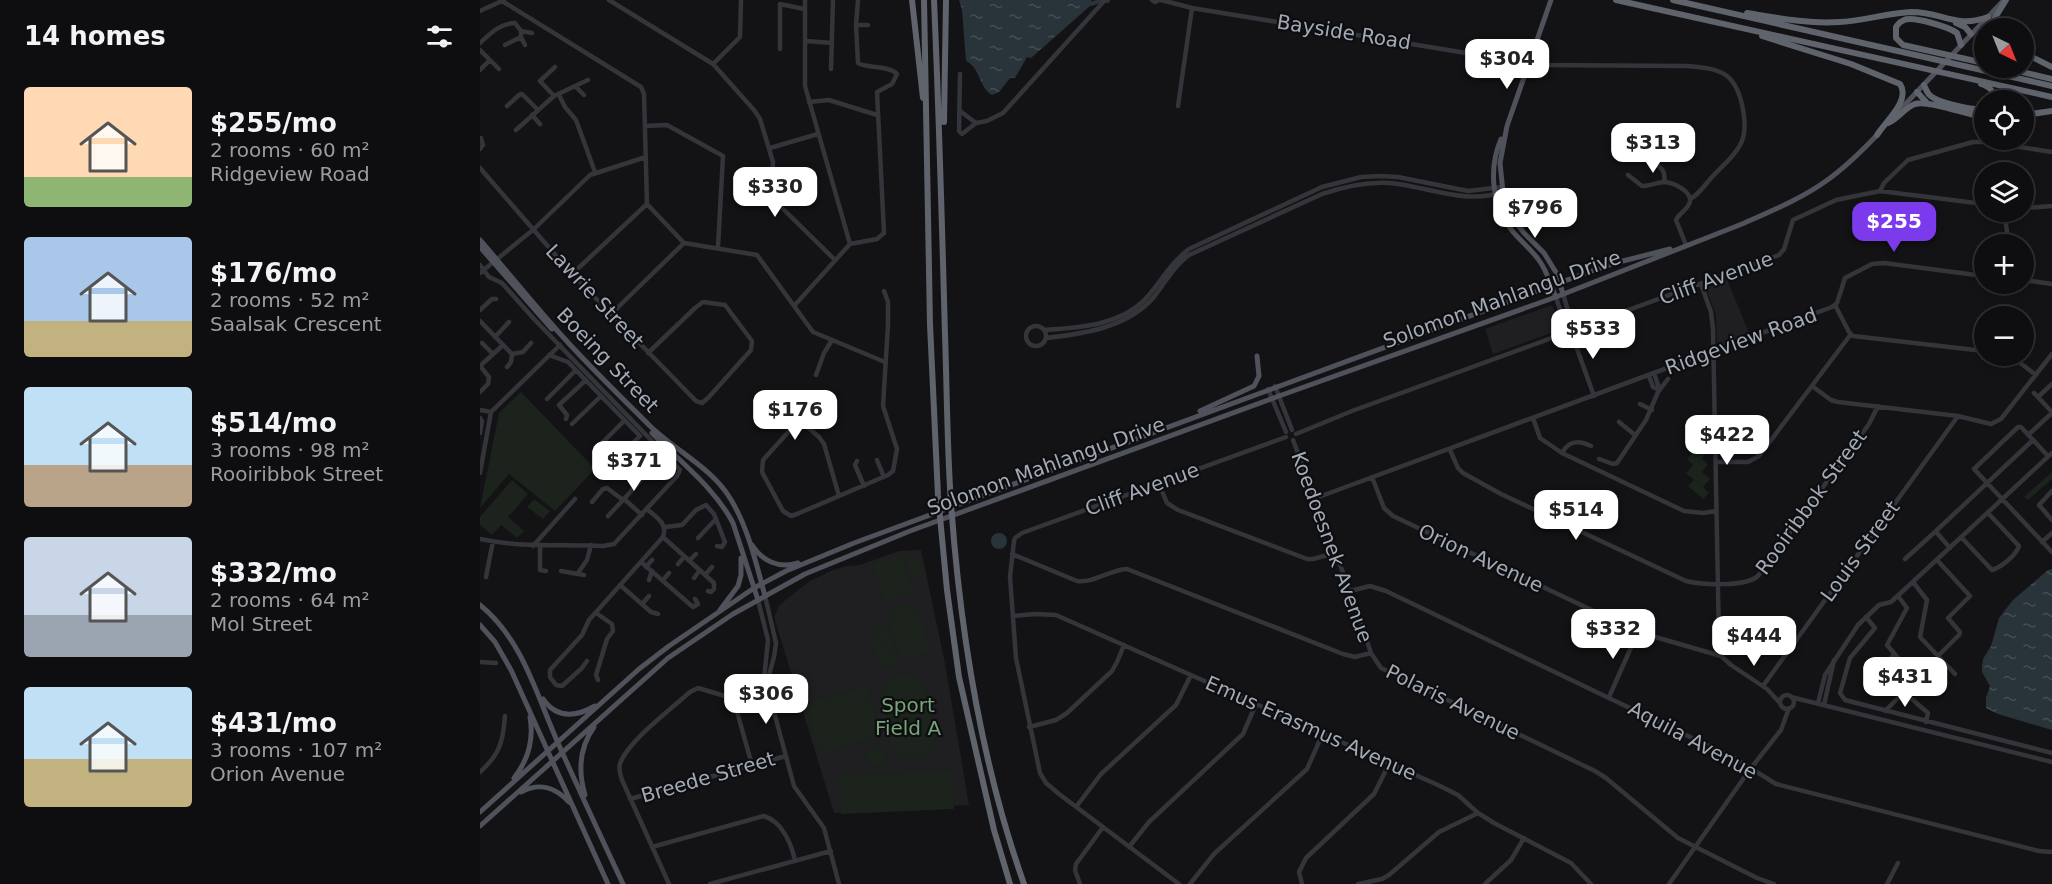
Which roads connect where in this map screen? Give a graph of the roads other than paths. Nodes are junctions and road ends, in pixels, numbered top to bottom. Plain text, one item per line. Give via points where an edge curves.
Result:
1 (503, 0) edge
2 (609, 0) edge
3 (741, 0) edge
4 (805, 0) edge
5 (833, 0) edge
6 (858, 0) edge
7 (913, 0) edge
8 (924, 0) edge
9 (934, 0) edge
10 (946, 0) edge
11 (1152, 0) edge
12 (1160, 0) edge
13 (1551, 0) edge
14 (1616, 0) edge
15 (1673, 0) edge
16 (2005, 0) edge
17 (774, 1) edge
18 (1103, 2) edge
19 (780, 4) junction
20 (1696, 6) junction
21 (1192, 8) junction
22 (804, 9) junction
23 (480, 11) edge
24 (1988, 17) junction
25 (1692, 18) junction
26 (1942, 18) junction
27 (1995, 18) edge
28 (856, 25) junction
29 (868, 25) dead end
30 (532, 33) dead end
31 (521, 34) junction
32 (1971, 34) junction
33 (806, 41) junction
34 (480, 43) edge
35 (832, 43) junction
36 (505, 45) dead end
37 (525, 45) dead end
38 (1960, 45) junction
39 (1825, 46) junction
40 (780, 49) dead end
41 (480, 50) edge
42 (2034, 59) edge
43 (490, 60) junction
44 (1516, 60) junction
45 (1974, 61) edge
46 (1529, 62) junction
47 (713, 64) junction
48 (555, 67) dead end
49 (2052, 67) edge
50 (499, 69) dead end
51 (831, 69) dead end
52 (480, 70) edge
53 (960, 74) dead end
54 (1524, 74) junction
55 (2034, 75) edge
56 (2052, 79) edge
57 (588, 80) dead end
58 (1925, 83) junction
59 (2052, 86) edge
60 (575, 87) junction
61 (1992, 90) edge
62 (1917, 92) junction
63 (556, 95) junction
64 (584, 95) dead end
65 (2052, 97) edge
66 (809, 102) junction
67 (1929, 104) junction
68 (1178, 105) dead end
69 (507, 106) dead end
70 (1974, 109) edge
71 (538, 110) junction
72 (960, 111) junction
73 (2052, 111) edge
74 (2034, 114) edge
75 (532, 115) junction
76 (877, 115) junction
77 (1974, 115) edge
78 (976, 123) junction
79 (1888, 123) junction
80 (540, 124) dead end
81 (645, 126) junction
82 (1507, 126) junction
83 (516, 130) dead end
84 (927, 133) junction
85 (818, 134) junction
86 (1877, 135) junction
87 (481, 138) edge
88 (770, 148) junction
89 (480, 149) edge
90 (2052, 152) edge
91 (646, 158) junction
92 (1653, 163) dead end
93 (480, 168) edge
94 (595, 172) junction
95 (1628, 175) dead end
96 (1664, 182) junction
97 (1502, 189) junction
98 (1880, 191) junction
99 (1495, 192) junction
100 (1690, 198) junction
101 (1974, 203) edge
102 (647, 204) junction
103 (2052, 206) edge
104 (2034, 207) edge
105 (942, 217) junction
106 (534, 229) junction
107 (480, 240) edge
108 (684, 243) junction
109 (850, 244) junction
110 (1686, 245) junction
111 (480, 247) edge
112 (718, 247) junction
113 (835, 260) junction
114 (496, 261) junction
115 (480, 265) edge
116 (482, 272) edge
117 (572, 274) junction
118 (1974, 275) edge
119 (2034, 281) edge
120 (1560, 282) junction
121 (1701, 284) junction
122 (2052, 284) edge
123 (1551, 286) junction
124 (885, 291) dead end
125 (1563, 294) junction
126 (1556, 297) junction
127 (496, 299) dead end
128 (1835, 305) junction
129 (794, 306) junction
130 (480, 310) edge
131 (611, 314) junction
132 (480, 321) edge
133 (509, 322) dead end
134 (1044, 330) junction
135 (1571, 332) junction
136 (1851, 334) junction
137 (495, 337) junction
138 (1046, 338) junction
139 (832, 340) junction
140 (482, 343) dead end
141 (531, 343) dead end
142 (502, 345) junction
143 (560, 345) junction
144 (1974, 350) edge
145 (1714, 351) junction
146 (648, 353) junction
147 (493, 354) junction
148 (512, 354) junction
149 (2052, 354) edge
150 (549, 355) junction
151 (1257, 356) dead end
152 (885, 362) junction
153 (480, 366) edge
154 (2024, 366) edge
155 (507, 367) dead end
156 (576, 370) junction
157 (1652, 374) junction
158 (816, 375) dead end
159 (2036, 375) junction
160 (1668, 379) dead end
161 (586, 380) junction
162 (2052, 384) edge
163 (1275, 386) junction
164 (1812, 386) junction
165 (1268, 389) junction
166 (1658, 391) junction
167 (480, 392) edge
168 (601, 396) junction
169 (1594, 396) junction
170 (1276, 397) junction
171 (547, 399) dead end
172 (1640, 404) dead end
173 (1878, 406) junction
174 (480, 410) edge
175 (1652, 410) junction
176 (491, 412) junction
177 (2052, 412) edge
178 (1958, 416) junction
179 (480, 418) edge
180 (1533, 418) junction
181 (566, 419) dead end
182 (624, 421) junction
183 (1619, 422) dead end
184 (572, 424) dead end
185 (1294, 432) junction
186 (480, 433) edge
187 (1149, 433) junction
188 (1286, 435) junction
189 (1635, 435) junction
190 (2028, 435) junction
191 (1293, 440) junction
192 (2033, 440) junction
193 (1591, 446) dead end
194 (595, 450) dead end
195 (1450, 450) junction
196 (665, 453) junction
197 (1562, 453) junction
198 (2050, 455) edge
199 (481, 459) edge
200 (1599, 459) dead end
201 (857, 460) dead end
202 (877, 460) dead end
203 (1716, 462) junction
204 (604, 471) dead end
205 (480, 473) edge
206 (884, 477) junction
207 (1372, 477) junction
208 (1987, 483) junction
209 (1159, 484) junction
210 (864, 486) junction
211 (2052, 491) edge
212 (839, 496) junction
213 (1316, 498) junction
214 (575, 499) dead end
215 (624, 500) junction
216 (2002, 500) junction
217 (592, 502) dead end
218 (647, 509) junction
219 (1716, 511) junction
220 (1988, 513) junction
221 (642, 515) junction
222 (608, 516) dead end
223 (716, 519) junction
224 (2052, 520) edge
225 (665, 527) junction
226 (1936, 531) junction
227 (2052, 533) edge
228 (663, 537) junction
229 (1961, 537) junction
230 (698, 538) dead end
231 (748, 538) junction
232 (480, 539) edge
233 (493, 542) junction
234 (680, 542) dead end
235 (2042, 542) junction
236 (669, 543) junction
237 (591, 545) junction
238 (533, 546) junction
239 (540, 546) junction
240 (717, 546) dead end
241 (674, 548) junction
242 (1950, 548) junction
243 (663, 549) dead end
244 (831, 552) junction
245 (2052, 552) edge
246 (742, 553) junction
247 (1335, 553) junction
248 (696, 554) dead end
249 (1012, 554) junction
250 (684, 557) junction
251 (1905, 559) dead end
252 (652, 560) dead end
253 (1937, 560) junction
254 (690, 561) junction
255 (641, 562) junction
256 (678, 564) dead end
257 (646, 567) junction
258 (712, 567) dead end
259 (534, 569) dead end
260 (700, 570) junction
261 (652, 571) junction
262 (561, 572) dead end
263 (669, 573) dead end
264 (705, 575) junction
265 (486, 577) dead end
266 (694, 578) dead end
267 (649, 580) dead end
268 (663, 580) junction
269 (1913, 582) junction
270 (1718, 583) junction
271 (762, 584) junction
272 (620, 585) junction
273 (754, 588) junction
274 (708, 591) dead end
275 (1350, 591) junction
276 (633, 596) junction
277 (649, 596) dead end
278 (765, 596) junction
279 (1898, 596) junction
280 (695, 599) dead end
281 (758, 600) junction
282 (687, 602) junction
283 (627, 603) dead end
284 (642, 604) junction
285 (480, 605) edge
286 (681, 607) dead end
287 (718, 612) junction
288 (596, 613) junction
289 (658, 614) dead end
290 (1013, 616) junction
291 (1866, 617) junction
292 (480, 625) edge
293 (1638, 632) junction
294 (1124, 645) junction
295 (1371, 653) junction
296 (1894, 654) junction
297 (1721, 656) junction
298 (1836, 656) junction
299 (1938, 656) junction
300 (1899, 659) dead end
301 (587, 661) dead end
302 (480, 662) edge
303 (1848, 662) junction
304 (496, 663) dead end
305 (1880, 673) dead end
306 (1954, 674) dead end
307 (1191, 675) junction
308 (598, 680) dead end
309 (1763, 686) junction
310 (536, 688) junction
311 (1821, 689) junction
312 (1828, 690) junction
313 (1772, 694) junction
314 (1783, 696) junction
315 (1609, 697) junction
316 (1791, 697) junction
317 (1807, 700) junction
318 (604, 701) junction
319 (1818, 703) junction
320 (1256, 704) junction
321 (1824, 705) junction
322 (1786, 706) junction
323 (529, 709) junction
324 (1885, 711) junction
325 (505, 716) dead end
326 (600, 718) junction
327 (1926, 722) junction
328 (1029, 727) junction
329 (497, 728) dead end
330 (504, 732) junction
331 (1323, 733) junction
332 (558, 744) junction
333 (549, 752) junction
334 (562, 752) junction
335 (2052, 753) edge
336 (785, 756) junction
337 (553, 761) junction
338 (1390, 762) junction
339 (2052, 762) edge
340 (752, 765) junction
341 (1751, 768) junction
342 (480, 772) edge
343 (505, 790) junction
344 (509, 800) junction
345 (630, 800) junction
346 (1076, 807) junction
347 (574, 808) junction
348 (480, 812) edge
349 (1479, 813) junction
350 (595, 824) junction
351 (480, 826) edge
352 (1102, 827) junction
353 (1524, 838) junction
354 (1696, 846) junction
355 (652, 847) junction
356 (1129, 847) junction
357 (831, 851) junction
358 (2052, 852) edge
359 (795, 860) junction
360 (1898, 863) dead end
361 (608, 884) edge
362 (623, 884) edge
363 (669, 884) edge
364 (710, 884) edge
365 (839, 884) edge
366 (1010, 884) edge
367 (1024, 884) edge
368 (1080, 884) edge
369 (1179, 884) edge
370 (1190, 884) edge
371 (1302, 884) edge
372 (1358, 884) edge
373 (1485, 884) edge
374 (1591, 884) edge
375 (1669, 884) edge
376 (1774, 884) edge
377 (1887, 884) edge

1 - 23 street
1 - 81 street via 641,87
2 - 47 street
3 - 47 street via 740,37
4 - 22 street
5 - 35 street
6 - 28 street
7 - 84 highway
8 - 84 highway
9 - 105 highway
10 - 105 highway
11 - 12 street, Bayside Road
12 - 21 street, Bayside Road
13 - 46 main road
14 - 25 highway
15 - 20 highway
16 - 24 main road, Solomon Mahlangu Drive
16 - 27 highway
17 - 19 street
18 - 78 street via 1003,113
19 - 22 street
19 - 40 street
20 - 26 highway via 1814,22 1909,12
20 - 59 highway
21 - 44 street, Bayside Road
21 - 68 street
22 - 33 street
24 - 26 highway via 1967,22
24 - 32 main road, Solomon Mahlangu Drive
25 - 39 highway
25 - 86 highway via 1796,45 1897,81 1904,89 1903,97
26 - 32 highway via 1963,26
28 - 29 street
28 - 76 street via 858,63 897,74 892,84 877,92
30 - 31 street
31 - 34 street via 518,25 511,23 492,31
31 - 36 street
31 - 37 street
32 - 38 main road, Solomon Mahlangu Drive
33 - 35 street
33 - 66 street via 805,86
35 - 51 street
38 - 45 highway via 1957,33 1948,28 1911,19 1896,27 1896,38 1904,45
38 - 58 main road, Solomon Mahlangu Drive
39 - 61 highway via 1979,83
39 - 65 highway
41 - 43 street
42 - 49 highway
43 - 50 street
43 - 52 street
44 - 46 street, Bayside Road
44 - 54 main road
46 - 54 main road
46 - 100 street, Bayside Road via 1687,66 1729,77 1743,107 1741,143 1699,193
47 - 88 street via 757,113
48 - 63 street via 540,81
53 - 72 street
54 - 82 main road
55 - 56 highway
57 - 60 street
58 - 62 main road, Solomon Mahlangu Drive
58 - 70 highway via 1933,98
60 - 63 street
60 - 64 street
62 - 67 highway
62 - 79 main road, Solomon Mahlangu Drive
63 - 71 street
63 - 94 street via 576,120
66 - 76 street via 829,100
66 - 85 street
67 - 77 highway
67 - 79 highway via 1911,106
69 - 71 street via 522,94
71 - 75 street
72 - 78 street
72 - 78 street via 960,134
73 - 74 highway
75 - 80 street
75 - 83 street
76 - 109 street via 884,233 877,239
79 - 86 main road, Solomon Mahlangu Drive
81 - 91 street
81 - 112 street via 667,125 723,156
82 - 97 main road via 1500,163
82 - 99 main road via 1496,152
84 - 366 highway via 930,324 947,590 959,677
85 - 88 street
85 - 109 street
86 - 110 main road, Solomon Mahlangu Drive via 1814,189 1742,224
87 - 89 street
88 - 113 street via 773,199
90 - 98 street via 1973,142 1908,160
91 - 94 street
91 - 102 street
92 - 96 street via 1663,169
93 - 106 street, Lawrie Street
94 - 106 street
95 - 96 street via 1642,186
96 - 100 street via 1685,190
97 - 99 street
97 - 120 main road via 1516,224 1544,253
98 - 101 street, Cliff Avenue
98 - 121 street, Cliff Avenue via 1836,200 1800,216 1792,222 1781,254
99 - 123 main road via 1505,221 1537,258
99 - 134 street via 1381,176 1322,187 1189,249 1172,263 1148,296 1122,315 1095,325
99 - 138 street via 1467,197 1380,183 1322,194 1189,255 1173,268 1152,299 1125,319 1095,331
100 - 110 street via 1676,220
102 - 108 street
102 - 117 street
103 - 104 street
105 - 367 highway via 951,500 958,587 971,675 993,778
106 - 114 street
106 - 117 street, Lawrie Street
107 - 114 main road, Boeing Street
108 - 112 street
108 - 131 street
109 - 113 street
110 - 120 main road, Solomon Mahlangu Drive
110 - 125 main road, Solomon Mahlangu Drive
111 - 114 main road, Boeing Street
112 - 129 street via 757,255
113 - 129 street
114 - 116 street
114 - 231 main road, Boeing Street via 651,427 717,481
114 - 246 main road, Boeing Street via 563,342 718,499 733,523
115 - 116 street, Boeing Street
116 - 143 street, Boeing Street via 502,283
117 - 131 street, Lawrie Street
118 - 128 street, Ridgeview Road via 1876,263 1845,278
119 - 122 street
120 - 123 main road, Solomon Mahlangu Drive
120 - 125 main road
121 - 135 street, Cliff Avenue
121 - 145 street via 1712,319
123 - 126 main road
123 - 163 main road, Solomon Mahlangu Drive
124 - 152 street
125 - 126 main road, Solomon Mahlangu Drive
125 - 135 street
126 - 135 street
126 - 170 main road, Solomon Mahlangu Drive
127 - 130 street
128 - 136 street
128 - 145 street, Ridgeview Road
129 - 139 street via 811,329
131 - 146 street, Lawrie Street
132 - 137 street
133 - 137 street
134 - 138 street
134 - 138 street via 1033,326 1025,336 1034,346
135 - 169 street
135 - 185 street, Cliff Avenue
136 - 144 street
136 - 164 street
137 - 142 street
139 - 152 street
139 - 158 street
140 - 147 street
141 - 148 street via 523,352
142 - 147 street
142 - 148 street
143 - 150 street
143 - 196 street, Boeing Street
145 - 157 street, Ridgeview Road
145 - 203 street
146 - 146 street, Lawrie Street via 698,402 705,401 717,389 751,350 752,341 722,303 700,303
147 - 153 street
148 - 155 street
149 - 159 street
150 - 156 street via 565,360
150 - 176 street
151 - 187 main road via 1259,376 1254,386
152 - 206 street via 883,406 897,449 893,471
153 - 167 street via 489,377
154 - 159 street
156 - 161 street
156 - 171 street
157 - 166 street
157 - 169 street, Ridgeview Road
159 - 178 street via 2001,419 1991,424
160 - 166 street
161 - 168 street
161 - 181 street via 559,405 567,414
162 - 177 street via 2036,395
163 - 165 main road, Solomon Mahlangu Drive
163 - 170 street, Koedoesnek Avenue
164 - 173 street via 1831,400
164 - 203 street via 1756,458 1748,462
165 - 170 street, Koedoesnek Avenue
165 - 187 main road, Solomon Mahlangu Drive
166 - 175 street
168 - 182 street
168 - 184 street
169 - 180 street, Ridgeview Road
170 - 185 street, Koedoesnek Avenue
170 - 188 street, Koedoesnek Avenue
170 - 278 main road, Solomon Mahlangu Drive via 830,562
172 - 175 street
173 - 178 street
173 - 270 street, Rooiribbok Street via 1869,424 1756,578
174 - 176 street
175 - 189 street
176 - 199 street
177 - 190 street
178 - 309 street, Louis Street
179 - 186 street
180 - 195 street, Ridgeview Road
180 - 197 street via 1540,438
182 - 194 street
182 - 204 street via 639,438
183 - 189 street
185 - 188 street, Cliff Avenue
185 - 191 street
187 - 244 main road, Solomon Mahlangu Drive
188 - 191 street
188 - 209 street, Cliff Avenue
189 - 200 street via 1617,463
190 - 192 street
190 - 208 street via 2018,427 1974,467
191 - 213 street, Koedoesnek Avenue
192 - 198 street
192 - 208 street
193 - 197 street via 1579,439
195 - 207 street, Ridgeview Road
195 - 270 street, Rooiribbok Street via 1460,471 1501,494 1686,581
196 - 215 street
196 - 218 street, Boeing Street via 680,471
197 - 219 street via 1684,512
198 - 216 street
199 - 205 street
201 - 210 street via 855,465
202 - 206 street
203 - 219 street
206 - 210 street
207 - 213 street, Ridgeview Road
207 - 293 street, Orion Avenue via 1384,508 1393,516
208 - 216 street
208 - 226 street
209 - 247 street via 1167,503 1191,515 1307,559
209 - 249 street, Cliff Avenue via 1022,533 1016,538
210 - 212 street
211 - 224 street via 2039,505
212 - 212 street via 788,516 761,468 763,460 797,424 807,426 822,441
213 - 247 street, Koedoesnek Avenue
214 - 238 street
215 - 217 street via 607,488
215 - 221 street
215 - 222 street
216 - 220 street
216 - 235 street
218 - 221 street
218 - 225 street
219 - 270 street
220 - 229 street
220 - 229 street via 2019,546 1999,567 1992,570
221 - 237 street via 616,543
223 - 225 street via 705,505 682,525
223 - 230 street
223 - 240 street via 725,542 722,547
225 - 228 street
226 - 242 street
226 - 251 street
227 - 235 street
228 - 236 street
228 - 255 street
229 - 242 street
231 - 244 main road via 760,556 778,564 793,565
231 - 271 main road, Boeing Street
232 - 233 street
233 - 238 street
233 - 265 street
234 - 241 street
235 - 245 street
236 - 241 street
236 - 243 street
237 - 239 street
237 - 262 street via 581,574
238 - 239 street
239 - 259 street via 543,570
241 - 250 street
242 - 253 street
244 - 271 main road, Solomon Mahlangu Drive
246 - 273 main road, Boeing Street
246 - 287 main road via 738,586
247 - 275 street, Koedoesnek Avenue
248 - 254 street
249 - 290 street
249 - 295 street, Polaris Avenue via 1077,581 1127,569 1343,654 1355,657
250 - 254 street
250 - 256 street
252 - 257 street
253 - 269 street
253 - 299 street via 1970,596 1948,618 1960,634
254 - 260 street
255 - 257 street
255 - 272 street
257 - 261 street
258 - 264 street
260 - 264 street
260 - 266 street
261 - 267 street
261 - 268 street
263 - 268 street
264 - 274 street via 715,584 713,591
268 - 282 street
269 - 279 street
269 - 299 street via 1927,600 1920,636
270 - 297 street
271 - 273 main road, Solomon Mahlangu Drive
271 - 278 main road, Boeing Street
272 - 276 street
272 - 288 street
273 - 281 main road, Boeing Street
273 - 287 main road, Solomon Mahlangu Drive
275 - 295 street, Koedoesnek Avenue
275 - 315 street, Aquila Avenue via 1370,586 1386,591
276 - 283 street
276 - 284 street
277 - 284 street
278 - 281 main road, Solomon Mahlangu Drive
278 - 336 street, Boeing Street via 776,643 768,686
279 - 291 street
279 - 296 street via 1907,608 1887,643
280 - 282 street via 698,603 694,607
281 - 326 main road, Solomon Mahlangu Drive via 668,658
281 - 336 street, Boeing Street via 768,640 764,683
282 - 286 street
284 - 289 street
285 - 310 main road via 507,632
287 - 318 main road, Solomon Mahlangu Drive via 654,657
288 - 301 street via 550,670 550,677 562,686
288 - 308 street via 614,622 614,632 606,641 596,675
290 - 294 street, Emus Erasmus Avenue via 1052,614
290 - 328 street via 1016,658
291 - 298 street
291 - 303 street via 1875,630
292 - 323 main road via 502,652
293 - 297 street, Orion Avenue
293 - 315 street
294 - 307 street, Emus Erasmus Avenue
294 - 328 street via 1112,671 1067,713
295 - 354 street, Polaris Avenue via 1381,668 1394,675 1602,774 1671,833
296 - 300 street
296 - 305 street
297 - 309 street, Orion Avenue
298 - 303 street
298 - 311 street
298 - 312 street
299 - 306 street
302 - 304 street
303 - 324 street via 1840,695
307 - 320 street, Emus Erasmus Avenue
307 - 346 street via 1176,705 1101,774
309 - 313 street, Orion Avenue
310 - 318 main road via 551,709 566,715 579,714
310 - 332 main road
311 - 312 street
311 - 319 street
312 - 321 street
313 - 314 street
313 - 322 street, Orion Avenue
314 - 316 street
314 - 322 street
315 - 341 street, Aquila Avenue
316 - 317 street
316 - 322 street via 1793,702
317 - 319 street
317 - 322 street
318 - 332 main road, Solomon Mahlangu Drive
319 - 321 street
320 - 331 street, Emus Erasmus Avenue
320 - 356 street via 1243,734 1149,822
321 - 339 street
322 - 341 street via 1781,730
323 - 333 main road
323 - 343 main road via 530,749
324 - 327 street
324 - 327 street via 1906,694 1928,712
325 - 330 street
326 - 334 main road, Solomon Mahlangu Drive
326 - 350 main road via 589,734 581,760 582,784
327 - 335 street
328 - 346 street via 1043,779
329 - 330 street
330 - 342 street via 499,749
331 - 338 street, Emus Erasmus Avenue
331 - 370 street via 1306,769 1214,854
332 - 333 main road, Solomon Mahlangu Drive
332 - 334 main road
333 - 337 main road
333 - 343 main road, Solomon Mahlangu Drive
334 - 337 main road, Solomon Mahlangu Drive
334 - 350 main road
336 - 340 street, Breede Street
336 - 357 street, Boeing Street via 795,790 821,822
337 - 344 main road, Solomon Mahlangu Drive
337 - 347 main road
338 - 349 street, Emus Erasmus Avenue via 1458,795
338 - 371 street via 1374,795 1306,858 1299,872
340 - 345 street, Breede Street
340 - 345 street via 734,700 695,688 633,744 621,760 620,773
341 - 354 street
341 - 358 street, Aquila Avenue via 1776,784
343 - 348 main road, Solomon Mahlangu Drive
344 - 347 main road via 538,786 560,794
344 - 351 main road, Solomon Mahlangu Drive
345 - 355 street
346 - 352 street
347 - 361 main road
349 - 353 street, Emus Erasmus Avenue
349 - 372 street via 1439,832 1389,875
350 - 362 main road
352 - 356 street
352 - 368 street via 1076,864
353 - 373 street via 1511,860
353 - 374 street, Emus Erasmus Avenue via 1571,863
354 - 375 street
354 - 376 street, Polaris Avenue
355 - 359 street via 764,816 789,839
355 - 363 street
356 - 369 street
357 - 359 street
357 - 365 street, Boeing Street
359 - 364 street
360 - 377 street

